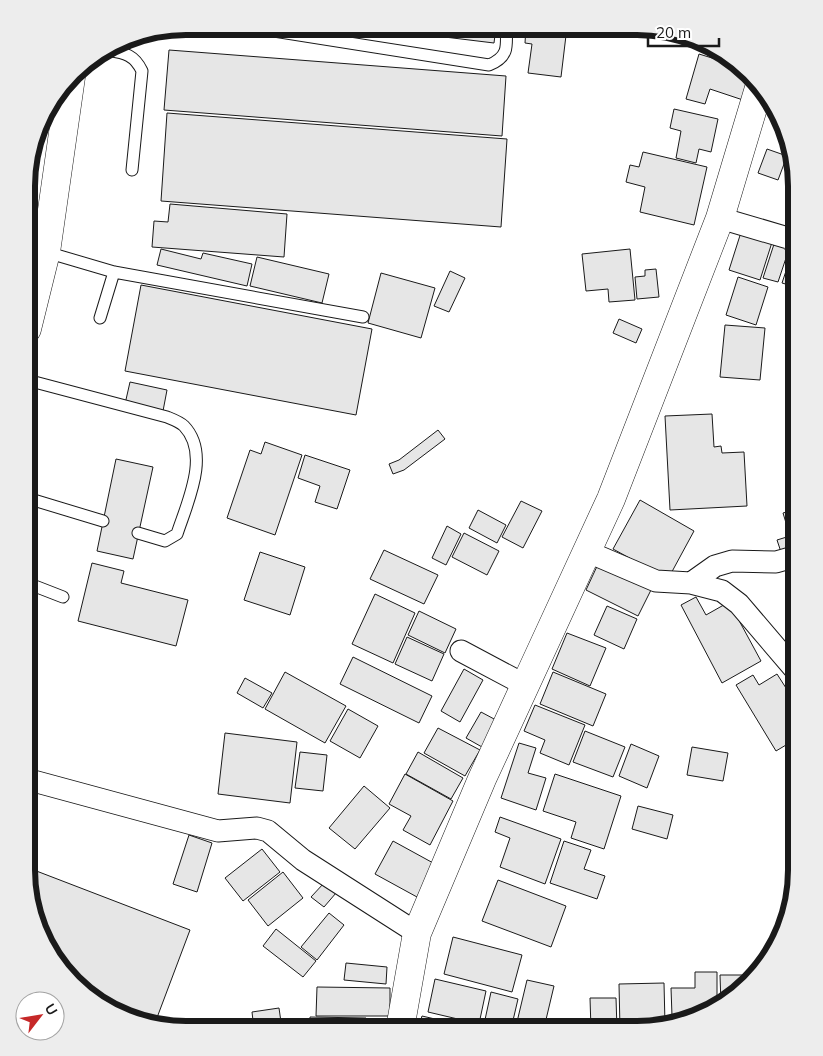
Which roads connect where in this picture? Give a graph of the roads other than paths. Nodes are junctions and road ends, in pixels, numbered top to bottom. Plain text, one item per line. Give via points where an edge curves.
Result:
1 (299, 35) edge
2 (507, 35) edge
3 (117, 52) edge
4 (69, 90) edge
5 (757, 94) edge
6 (132, 170) dead end
7 (720, 218) junction
8 (788, 238) edge
9 (46, 252) junction
10 (114, 272) junction
11 (35, 297) edge
12 (363, 317) dead end
13 (100, 318) dead end
14 (35, 382) edge
15 (35, 500) edge
16 (103, 521) dead end
17 (138, 533) dead end
18 (586, 551) junction
19 (788, 559) edge
20 (691, 583) junction
21 (35, 586) edge
22 (63, 597) dead end
23 (461, 651) dead end
24 (788, 662) edge
25 (525, 685) junction
26 (35, 781) edge
27 (417, 933) junction
28 (401, 1021) edge

1 - 2 lane via 489,65 502,58 508,49
3 - 6 lane via 134,57 142,70
4 - 9 main road
5 - 7 main road
7 - 8 street
7 - 18 main road
9 - 10 lane
9 - 11 main road
10 - 12 lane
10 - 13 lane
14 - 17 lane via 167,416 183,425 193,440 196,469 177,534 165,541
15 - 16 lane
18 - 20 street via 656,581
18 - 25 main road
19 - 20 street via 776,562 732,561 715,566
20 - 24 street via 722,591 739,604
21 - 22 lane
23 - 25 street
25 - 27 main road
26 - 27 street via 218,831 257,828 268,831 303,860
27 - 28 main road

